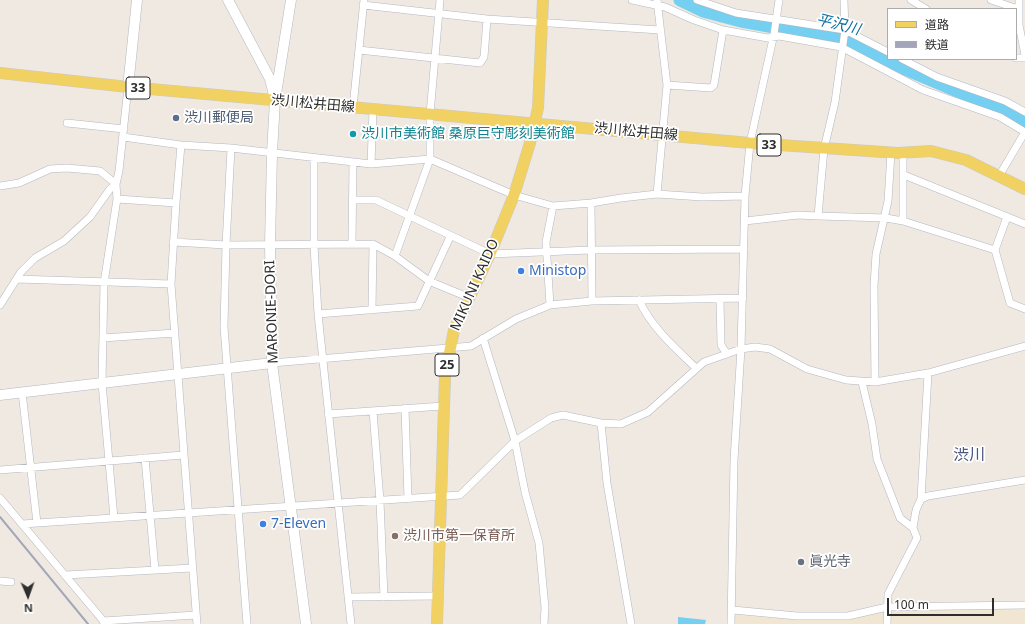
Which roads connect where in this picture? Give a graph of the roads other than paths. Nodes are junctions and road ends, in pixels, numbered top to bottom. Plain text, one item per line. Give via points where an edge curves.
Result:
1 (136, 0) edge
2 (228, 0) edge
3 (291, 0) edge
4 (440, 0) edge
5 (543, 0) edge
6 (632, 0) edge
7 (697, 0) edge
8 (779, 0) edge
9 (844, 0) edge
10 (911, 0) edge
11 (991, 0) edge
12 (1018, 0) edge
13 (657, 2) edge
14 (364, 3) edge
15 (924, 8) edge
16 (1015, 8) edge
17 (1018, 9) joint
18 (438, 15) junction
19 (487, 19) junction
20 (776, 20) junction
21 (543, 22) junction
22 (660, 30) junction
23 (723, 30) junction
24 (844, 31) junction
25 (774, 35) junction
26 (841, 46) junction
27 (359, 50) junction
28 (887, 52) edge
29 (1025, 54) edge
30 (435, 59) junction
31 (904, 60) edge
32 (0, 73) edge
33 (667, 85) junction
34 (128, 87) junction
35 (275, 100) junction
36 (353, 107) junction
37 (373, 110) junction
38 (1025, 112) edge
39 (430, 114) junction
40 (67, 123) dead end
41 (535, 123) junction
42 (124, 129) junction
43 (1025, 132) edge
44 (663, 135) junction
45 (123, 137) junction
46 (750, 143) junction
47 (181, 145) junction
48 (231, 148) junction
49 (824, 149) junction
50 (891, 152) junction
51 (272, 153) junction
52 (903, 153) junction
53 (314, 158) junction
54 (430, 159) junction
55 (353, 162) junction
56 (371, 164) junction
57 (904, 175) junction
58 (999, 176) junction
59 (116, 184) junction
60 (0, 186) edge
61 (1025, 189) edge
62 (657, 194) junction
63 (514, 195) junction
64 (745, 196) junction
65 (117, 199) junction
66 (352, 200) junction
67 (176, 203) junction
68 (591, 203) junction
69 (553, 206) junction
70 (408, 216) junction
71 (818, 216) junction
72 (1007, 216) junction
73 (886, 218) junction
74 (744, 221) junction
75 (903, 221) junction
76 (1025, 224) edge
77 (450, 237) junction
78 (173, 242) junction
79 (270, 244) junction
80 (352, 244) junction
81 (373, 244) junction
82 (226, 245) junction
83 (314, 246) junction
84 (744, 249) junction
85 (591, 250) junction
86 (995, 250) junction
87 (546, 252) junction
88 (490, 254) junction
89 (395, 256) junction
90 (17, 279) junction
91 (429, 281) junction
92 (104, 283) junction
93 (171, 284) junction
94 (470, 298) junction
95 (743, 298) junction
96 (720, 299) junction
97 (639, 300) junction
98 (592, 301) junction
99 (0, 305) edge
100 (550, 305) junction
101 (1025, 309) edge
102 (372, 310) junction
103 (318, 314) junction
104 (174, 333) junction
105 (103, 338) junction
106 (483, 338) junction
107 (1025, 346) edge
108 (450, 347) junction
109 (741, 349) junction
110 (727, 354) junction
111 (322, 358) junction
112 (272, 363) junction
113 (228, 368) junction
114 (696, 368) junction
115 (928, 373) junction
116 (178, 374) junction
117 (862, 382) junction
118 (875, 382) junction
119 (102, 383) junction
120 (22, 392) junction
121 (0, 395) edge
122 (443, 406) junction
123 (405, 408) junction
124 (373, 411) junction
125 (328, 414) junction
126 (601, 423) junction
127 (515, 441) junction
128 (183, 455) junction
129 (145, 458) junction
130 (109, 461) junction
131 (30, 467) junction
132 (0, 470) edge
133 (1025, 480) edge
134 (441, 497) junction
135 (0, 498) edge
136 (408, 499) junction
137 (921, 499) junction
138 (380, 501) junction
139 (339, 504) junction
140 (290, 507) junction
141 (237, 511) junction
142 (188, 514) junction
143 (150, 516) junction
144 (114, 518) junction
145 (37, 523) junction
146 (22, 524) junction
147 (913, 528) junction
148 (192, 568) junction
149 (155, 570) junction
150 (66, 575) junction
151 (0, 581) edge
152 (10, 582) dead end
153 (438, 596) junction
154 (348, 597) junction
155 (384, 597) junction
156 (1025, 604) edge
157 (887, 607) junction
158 (732, 610) junction
159 (196, 615) junction
160 (104, 622) edge
161 (197, 624) edge
162 (247, 624) edge
163 (306, 624) edge
164 (351, 624) edge
165 (437, 624) edge
166 (544, 624) edge
167 (631, 624) edge
168 (731, 624) edge
169 (887, 624) edge

1 - 34 street
2 - 35 street via 270,79
3 - 35 street, MARONIE-DORI
4 - 18 street
5 - 21 main road, MIKUNI KAIDO / 25
6 - 13 street
7 - 20 street via 736,13
8 - 20 street
9 - 24 street
10 - 15 street
11 - 16 street
12 - 17 street
13 - 22 street
13 - 23 street via 694,20
14 - 18 street
14 - 27 street
17 - 29 street
18 - 19 street
18 - 30 street
19 - 21 street
19 - 30 street via 483,61 480,63
20 - 24 street
20 - 25 street
21 - 22 street
21 - 41 main road, MIKUNI KAIDO / 25
22 - 33 street
23 - 25 street via 768,38
23 - 33 street via 712,88
24 - 26 street
24 - 28 street
25 - 26 street
25 - 46 street
26 - 43 street via 923,90 1000,117
26 - 49 street via 835,102
27 - 30 street
27 - 36 street
30 - 39 street
31 - 38 street via 937,77 1005,101
32 - 34 main road, 渋川松井田線 / 33
33 - 44 street
34 - 35 main road, 渋川松井田線 / 33
34 - 42 street
35 - 36 main road, 渋川松井田線 / 33
35 - 51 street, MARONIE-DORI
36 - 37 main road, 渋川松井田線 / 33
37 - 39 main road, 渋川松井田線 / 33
37 - 56 street
39 - 41 main road, 渋川松井田線 / 33
39 - 54 street
40 - 42 street
41 - 44 main road, 渋川松井田線 / 33
41 - 63 main road, MIKUNI KAIDO / 25
42 - 45 street
43 - 58 street
44 - 46 main road, 渋川松井田線 / 33
44 - 62 street
45 - 47 street
45 - 59 street
46 - 49 main road, 渋川松井田線 / 33
46 - 64 street
47 - 48 street
47 - 67 street
48 - 51 street
48 - 82 street
49 - 50 main road, 渋川松井田線 / 33
49 - 71 street
50 - 52 main road, 渋川松井田線 / 33
50 - 73 street
51 - 53 street
51 - 79 street, MARONIE-DORI
52 - 57 street
52 - 58 main road, 渋川松井田線 / 33 via 944,153 966,160
53 - 55 street
53 - 83 street
54 - 56 street
54 - 63 street
54 - 70 street
55 - 56 street
55 - 66 street
57 - 72 street
57 - 75 street
58 - 61 main road, 渋川松井田線 / 33
59 - 60 street via 100,171 67,168 50,169 19,183
59 - 65 street
59 - 90 street via 87,220 64,241 35,258
62 - 64 street
62 - 68 street
63 - 69 street
63 - 88 main road, MIKUNI KAIDO / 25
64 - 74 street
65 - 67 street
65 - 92 street
66 - 70 street via 376,200
66 - 80 street
67 - 78 street
68 - 69 street
68 - 85 street
69 - 87 street
70 - 77 street
70 - 89 street
71 - 73 street
71 - 74 street via 798,215
72 - 76 street
72 - 86 street
73 - 75 street
73 - 118 street via 876,254
74 - 84 street
75 - 86 street
77 - 88 street
77 - 91 street
78 - 82 street
78 - 93 street
79 - 82 street
79 - 83 street
79 - 112 street, MARONIE-DORI
80 - 81 street
80 - 83 street
81 - 89 street
81 - 102 street
82 - 113 street via 224,327
83 - 103 street
84 - 85 street
84 - 95 street
85 - 87 street
85 - 98 street
86 - 101 street via 1010,303
87 - 88 street
87 - 100 street
88 - 94 main road, MIKUNI KAIDO / 25
89 - 91 street
90 - 92 street
90 - 99 street
91 - 94 street
91 - 102 street via 418,306
92 - 93 street
92 - 105 street
93 - 104 street
94 - 108 main road, MIKUNI KAIDO / 25 via 454,330
95 - 96 street
95 - 109 street
96 - 97 street
96 - 110 street via 721,345
97 - 98 street
97 - 114 street via 647,316
98 - 100 street
100 - 106 street via 516,319
102 - 103 street
103 - 111 street
104 - 105 street
104 - 116 street
105 - 119 street
106 - 108 street via 471,346
106 - 127 street
107 - 115 street
108 - 111 street
108 - 122 main road, MIKUNI KAIDO / 25
109 - 110 street
109 - 117 street via 770,349 807,369
109 - 158 street via 734,460
110 - 114 street via 704,362
111 - 112 street
111 - 125 street
112 - 113 street
112 - 140 street, MARONIE-DORI
113 - 116 street
113 - 141 street
114 - 126 street via 648,412 621,424
115 - 118 street
115 - 137 street
116 - 119 street
116 - 128 street
117 - 118 street
117 - 147 street via 877,459 900,518
119 - 120 street
119 - 130 street
120 - 121 street
120 - 131 street
122 - 123 street
122 - 134 main road, MIKUNI KAIDO / 25
123 - 124 street
123 - 136 street
124 - 125 street
124 - 138 street
125 - 139 street
126 - 127 street via 563,415 551,418
126 - 167 street via 607,483
127 - 134 street via 460,495
127 - 166 street via 539,543
128 - 129 street
128 - 142 street
129 - 130 street
129 - 143 street
130 - 131 street
130 - 144 street
131 - 132 street
131 - 145 street
133 - 137 street
134 - 136 street
134 - 153 main road, MIKUNI KAIDO / 25
135 - 146 street
136 - 138 street
137 - 147 street
138 - 139 street
138 - 155 street
139 - 140 street
139 - 154 street
140 - 141 street
140 - 163 street, MARONIE-DORI
141 - 142 street
141 - 162 street
142 - 143 street
142 - 148 street
143 - 144 street
143 - 149 street
144 - 145 street
145 - 146 street
146 - 150 street
147 - 157 street via 917,538 888,594
148 - 149 street
148 - 159 street
149 - 150 street
150 - 160 street
151 - 152 street
153 - 155 street
153 - 165 main road, MIKUNI KAIDO / 25
154 - 155 street
154 - 164 street
156 - 157 street
157 - 158 street via 848,616 797,616
157 - 169 street
158 - 168 street
159 - 160 street
159 - 161 street

